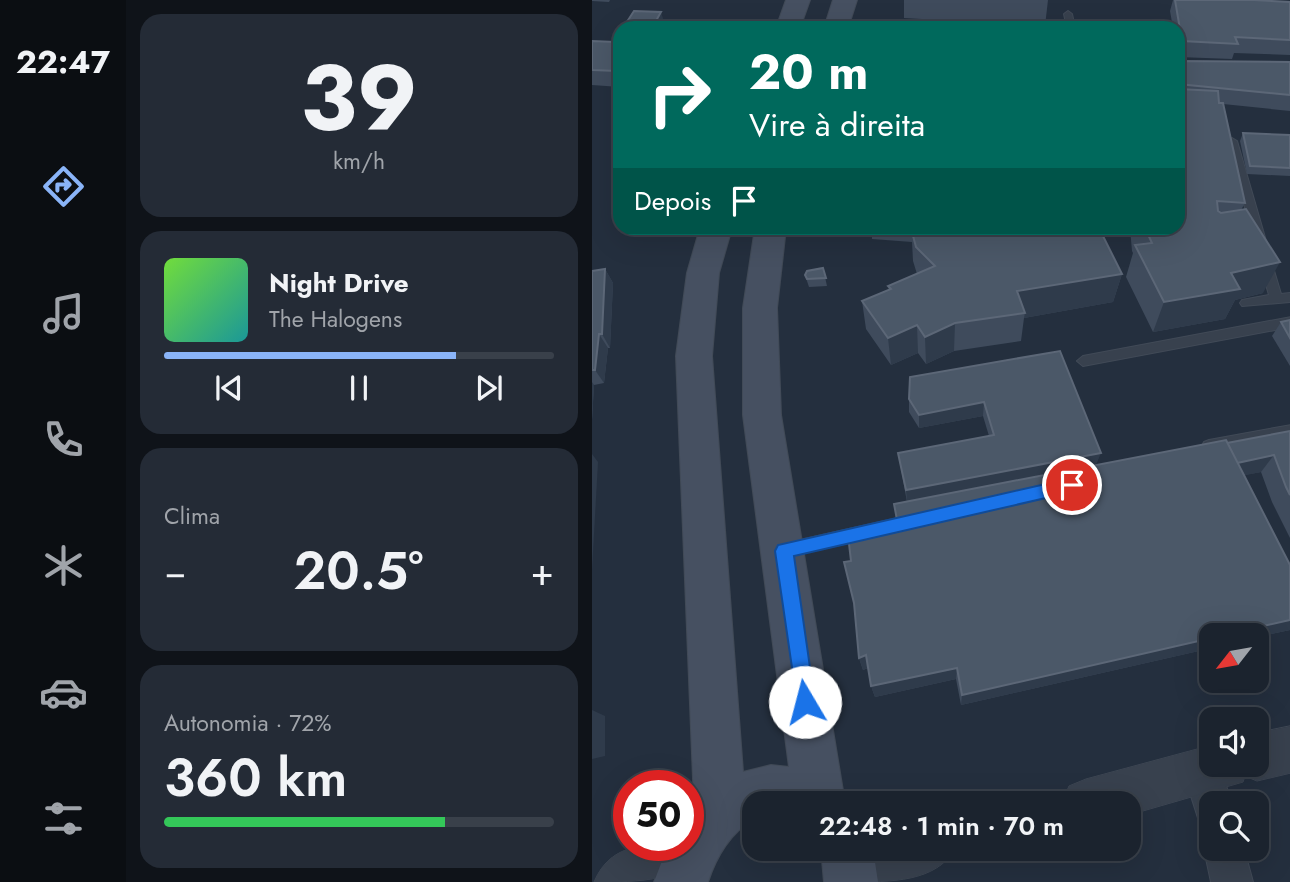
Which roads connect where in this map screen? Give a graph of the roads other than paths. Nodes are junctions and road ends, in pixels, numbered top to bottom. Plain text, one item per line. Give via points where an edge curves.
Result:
1 (798, 0) edge
2 (845, 0) edge
3 (1068, 14) dead end
4 (790, 21) edge
5 (838, 21) edge
6 (1070, 21) edge
7 (1232, 141) edge
8 (714, 235) edge
9 (770, 235) edge
10 (1290, 297) edge
11 (1276, 299) junction
12 (1246, 303) edge
13 (1290, 322) edge
14 (1083, 361) dead end
15 (1290, 431) edge
16 (1197, 448) edge
17 (928, 518) edge
18 (784, 551) junction
19 (1290, 749) edge
20 (1269, 754) edge
21 (694, 770) edge
22 (1213, 780) edge
23 (763, 791) edge
24 (789, 791) edge
25 (817, 791) edge
26 (1141, 793) edge
27 (742, 798) edge
28 (704, 834) edge
29 (661, 861) edge
30 (850, 861) edge
31 (910, 861) edge
32 (1227, 861) edge
33 (620, 882) edge
34 (850, 882) edge
35 (875, 882) edge
36 (1232, 882) edge

1 - 4 main road
2 - 5 main road
3 - 6 lane
7 - 11 lane
8 - 21 main road via 703,273 694,356
9 - 18 main road via 760,308 762,415
10 - 11 lane
11 - 12 lane
13 - 14 lane
15 - 16 lane
17 - 18 lane
18 - 25 main road
19 - 20 street
22 - 26 street
23 - 24 main road
27 - 28 main road
29 - 33 street
30 - 34 main road
31 - 35 street
32 - 36 street

